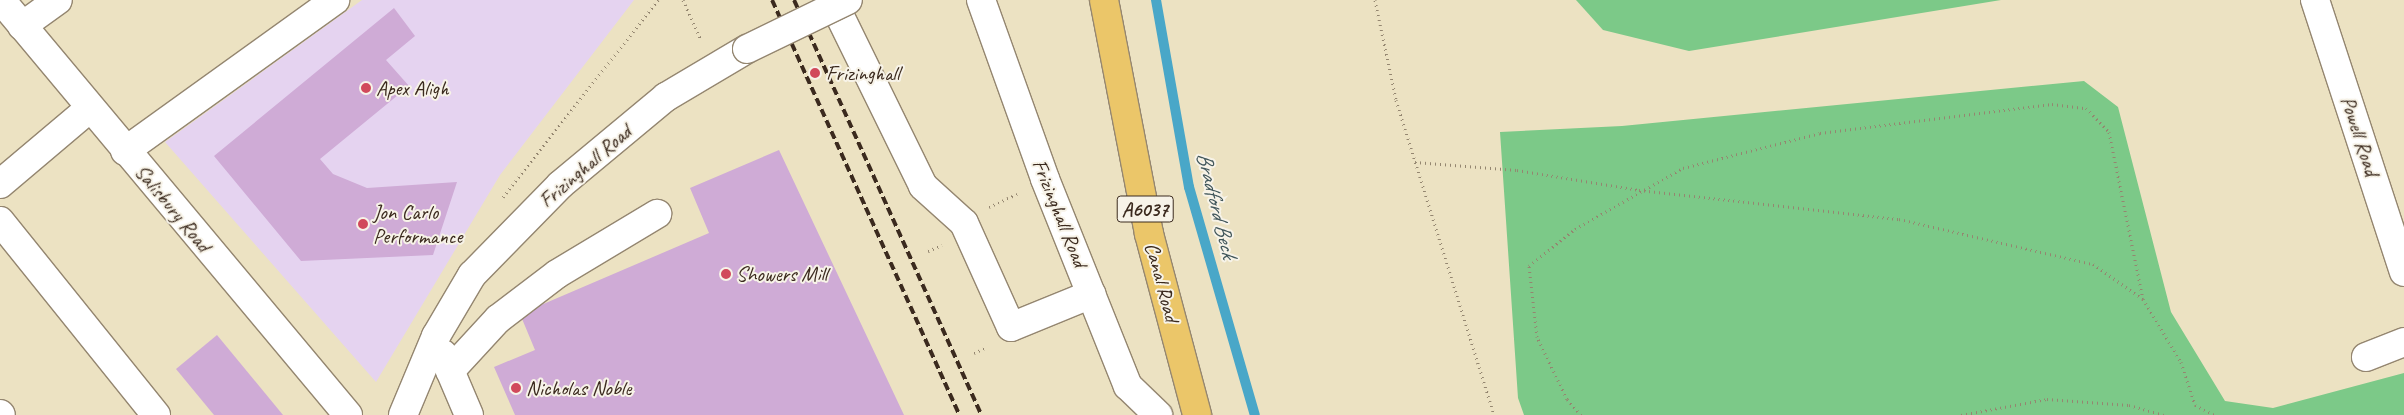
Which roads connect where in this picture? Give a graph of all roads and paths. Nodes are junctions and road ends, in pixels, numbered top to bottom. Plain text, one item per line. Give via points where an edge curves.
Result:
1 (0, 0) edge
2 (58, 0) edge
3 (335, 0) edge
4 (658, 0) edge
5 (682, 0) edge
6 (832, 0) edge
7 (848, 0) edge
8 (981, 0) edge
9 (1104, 0) edge
10 (1375, 0) edge
11 (2315, 0) edge
12 (690, 16) dead end
13 (22, 26) junction
14 (90, 108) junction
15 (125, 151) junction
16 (1415, 162) junction
17 (0, 184) edge
18 (1639, 190) junction
19 (501, 201) dead end
20 (657, 214) dead end
21 (0, 221) edge
22 (2404, 272) edge
23 (1092, 294) junction
24 (2143, 298) junction
25 (436, 336) junction
26 (2404, 342) edge
27 (990, 346) dead end
28 (974, 353) dead end
29 (2366, 357) dead end
30 (450, 371) junction
31 (156, 415) edge
32 (348, 415) edge
33 (403, 415) edge
34 (469, 415) edge
35 (1158, 415) edge
36 (1196, 415) edge
37 (1494, 415) edge
38 (1581, 415) edge
39 (1961, 415) edge
40 (2164, 415) edge
41 (2215, 415) edge

1 - 13 street, Salisbury Road
2 - 13 street
3 - 15 street
4 - 19 path
5 - 12 path
6 - 23 street via 923,186 964,223 1011,327
7 - 25 street, Frizinghall Road, bridge via 747,49 666,97 560,186 472,275
8 - 23 street, Frizinghall Road
9 - 36 main road, Canal Road / A6037 via 1149,234
10 - 16 path via 1396,100
11 - 22 street, Powell Road
13 - 14 street, Salisbury Road
14 - 15 street, Salisbury Road
14 - 17 street
15 - 32 street, Salisbury Road
16 - 18 path via 1517,170
16 - 37 path
18 - 24 path via 1899,219 2093,264
18 - 24 path via 1683,168 1820,133 2052,104 2086,108 2110,132
18 - 38 path via 1575,229 1529,266 1537,337 1568,399
20 - 30 street via 557,274 498,319
21 - 31 street
23 - 35 street, Frizinghall Road via 1128,386
24 - 41 path via 2181,362 2195,406
25 - 30 street
25 - 33 street, Frizinghall Road
26 - 29 street
27 - 28 path
30 - 34 street
39 - 40 path via 2046,399 2129,406

